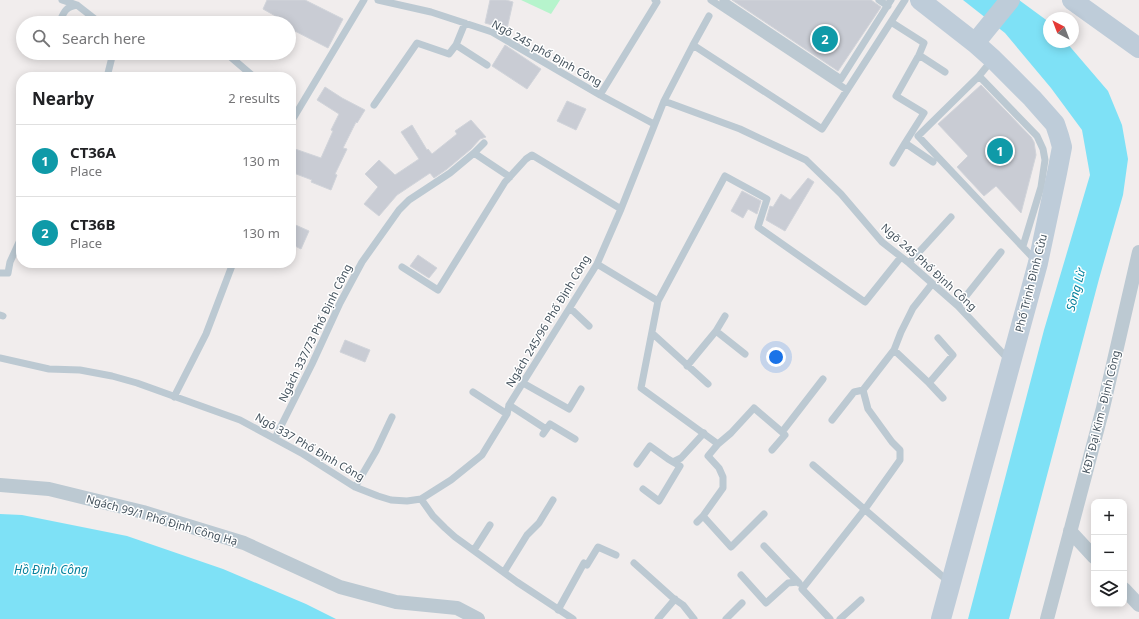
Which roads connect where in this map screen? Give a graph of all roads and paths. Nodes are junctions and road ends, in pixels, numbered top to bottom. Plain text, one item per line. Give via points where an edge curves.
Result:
1 (62, 0) edge
2 (364, 0) edge
3 (378, 0) edge
4 (412, 0) edge
5 (655, 0) edge
6 (711, 0) edge
7 (723, 0) edge
8 (879, 0) edge
9 (905, 0) edge
10 (920, 0) edge
11 (1010, 0) edge
12 (1072, 0) edge
13 (78, 2) edge
14 (889, 3) edge
15 (411, 8) junction
16 (63, 16) edge
17 (93, 16) edge
18 (709, 16) dead end
19 (890, 22) junction
20 (465, 23) junction
21 (981, 36) junction
22 (456, 45) junction
23 (693, 45) junction
24 (1139, 48) edge
25 (919, 56) junction
26 (993, 59) junction
27 (110, 60) edge
28 (234, 60) edge
29 (487, 65) dead end
30 (107, 72) edge
31 (248, 72) edge
32 (945, 72) dead end
33 (979, 76) junction
34 (847, 90) junction
35 (600, 95) junction
36 (664, 101) junction
37 (296, 105) edge
38 (374, 105) dead end
39 (654, 124) junction
40 (484, 143) dead end
41 (905, 143) junction
42 (474, 153) junction
43 (934, 162) dead end
44 (893, 163) dead end
45 (510, 177) junction
46 (621, 209) junction
47 (951, 217) dead end
48 (1023, 246) junction
49 (16, 249) edge
50 (1001, 252) dead end
51 (1139, 252) edge
52 (901, 257) junction
53 (909, 263) junction
54 (1038, 263) junction
55 (597, 264) junction
56 (402, 267) dead end
57 (231, 268) edge
58 (0, 273) edge
59 (932, 284) junction
60 (1134, 293) edge
61 (658, 301) junction
62 (958, 306) junction
63 (570, 308) junction
64 (725, 316) dead end
65 (589, 326) dead end
66 (716, 331) junction
67 (652, 333) junction
68 (938, 338) dead end
69 (894, 350) junction
70 (746, 354) dead end
71 (0, 358) edge
72 (1011, 362) junction
73 (687, 366) junction
74 (823, 379) dead end
75 (523, 383) junction
76 (929, 383) junction
77 (708, 384) dead end
78 (580, 389) dead end
79 (863, 390) junction
80 (473, 392) dead end
81 (174, 397) junction
82 (943, 398) dead end
83 (509, 405) junction
84 (507, 414) junction
85 (392, 417) dead end
86 (832, 420) dead end
87 (782, 432) junction
88 (704, 433) junction
89 (275, 438) junction
90 (575, 439) dead end
91 (718, 444) junction
92 (772, 450) dead end
93 (673, 462) junction
94 (637, 464) dead end
95 (813, 465) dead end
96 (0, 486) edge
97 (355, 487) junction
98 (643, 489) dead end
99 (421, 499) junction
100 (553, 500) dead end
101 (864, 509) junction
102 (764, 514) dead end
103 (703, 516) junction
104 (697, 522) dead end
105 (490, 525) dead end
106 (1070, 531) junction
107 (764, 546) dead end
108 (474, 550) junction
109 (1091, 554) edge
110 (616, 555) dead end
111 (634, 563) dead end
112 (504, 572) junction
113 (741, 575) dead end
114 (798, 582) junction
115 (951, 584) junction
116 (802, 589) junction
117 (1127, 592) edge
118 (675, 599) junction
119 (861, 600) dead end
120 (742, 603) dead end
121 (1139, 605) edge
122 (558, 610) junction
123 (478, 619) edge
124 (573, 619) edge
125 (658, 619) edge
126 (694, 619) edge
127 (726, 619) edge
128 (830, 619) edge
129 (840, 619) edge
130 (941, 619) edge
131 (1047, 619) edge

1 - 13 lane
2 - 37 lane
3 - 15 lane, Ngõ 245 phố Định Công
4 - 15 lane
5 - 35 lane via 657,2
6 - 34 lane
7 - 14 lane via 841,79
8 - 14 lane
9 - 19 lane
10 - 21 main road, Phố Trịnh Đình Cửu
11 - 21 main road
12 - 24 main road
13 - 16 lane via 70,6
13 - 17 lane
15 - 20 lane, Ngõ 245 phố Định Công
18 - 23 lane
19 - 25 lane via 924,43
19 - 34 lane
20 - 22 lane
20 - 35 lane, Ngõ 245 phố Định Công via 492,32
21 - 26 main road, Phố Trịnh Đình Cửu
22 - 29 lane
22 - 38 lane via 449,54 417,43
23 - 34 lane via 822,129
23 - 36 lane
25 - 32 lane
25 - 41 lane via 896,96 924,114
26 - 33 lane
26 - 54 main road, Phố Trịnh Đình Cửu via 1055,124 1062,147
27 - 30 lane
28 - 31 lane
33 - 48 lane via 1037,136 1043,149 1045,160 1041,187
33 - 48 lane via 918,136
35 - 39 lane, Ngõ 245 phố Định Công
36 - 39 lane
36 - 52 lane, Ngõ 245 Phố Định Công via 740,129 806,160 841,194 882,242
39 - 46 lane, Ngách 245/96 Phố Định Công
40 - 42 lane, Ngách 337/73 Phố Định Công
41 - 43 lane
41 - 44 lane
42 - 45 lane
42 - 89 lane, Ngách 337/73 Phố Định Công via 450,173 409,200 362,262
45 - 46 lane via 532,155
45 - 56 lane via 438,290
46 - 55 lane, Ngách 245/96 Phố Định Công
47 - 53 lane
48 - 54 lane
49 - 58 lane via 8,273
50 - 62 lane
51 - 60 street, KĐT Đại Kim - Định Công
52 - 53 lane, Ngõ 245 Phố Định Công
52 - 61 lane via 865,302 758,227 767,199 725,176
53 - 59 lane, Ngõ 245 Phố Định Công
54 - 72 main road, Phố Trịnh Đình Cửu
55 - 61 lane
55 - 63 lane, Ngách 245/96 Phố Định Công
57 - 81 lane via 206,334
59 - 62 lane, Ngõ 245 Phố Định Công
59 - 69 lane via 913,308
60 - 106 street, KĐT Đại Kim - Định Công
61 - 67 lane
62 - 72 lane, Ngõ 245 Phố Định Công
63 - 65 lane
63 - 75 lane, Ngách 245/96 Phố Định Công
64 - 66 lane
66 - 70 lane
66 - 73 lane
67 - 73 lane
67 - 88 lane via 641,388
68 - 76 lane via 953,355
69 - 76 lane
69 - 79 lane
71 - 81 lane, Ngõ 337 Phố Định Công via 49,369 80,370 112,376
72 - 115 main road, Phố Trịnh Đình Cửu
73 - 77 lane
74 - 87 lane
75 - 78 lane via 569,409
75 - 83 lane, Ngách 245/96 Phố Định Công
76 - 82 lane
79 - 86 lane via 854,392
79 - 101 lane via 868,409 900,450 900,460
80 - 84 lane
81 - 89 lane, Ngõ 337 Phố Định Công via 240,420
83 - 84 lane, Ngách 245/96 Phố Định Công
83 - 90 lane via 544,431 550,424
84 - 99 lane, Ngách 245/96 Phố Định Công via 482,455 451,480
85 - 97 lane
87 - 91 lane via 754,408
87 - 92 lane via 785,435
88 - 91 lane
88 - 93 lane via 681,458
89 - 97 lane, Ngõ 337 Phố Định Công
91 - 103 lane via 708,456 719,468 723,477 723,488
93 - 94 lane via 650,446
93 - 98 lane via 680,466 659,501
95 - 101 lane
96 - 123 street, Ngách 99/1 Phố Định Công Hạ via 49,490 143,512 244,543 340,587 396,602 457,608
97 - 99 lane, Ngõ 337 Phố Định Công via 391,500
99 - 108 lane via 445,528
100 - 112 lane
101 - 115 lane
101 - 116 lane
102 - 103 lane via 731,547
103 - 104 lane
105 - 108 lane
106 - 109 street
106 - 131 street, KĐT Đại Kim - Định Công
107 - 114 lane
108 - 112 lane
110 - 122 lane via 598,546 587,566 584,563
111 - 118 lane
112 - 122 lane
113 - 114 lane via 766,603 788,583
114 - 116 lane
115 - 130 main road, Phố Trịnh Đình Cửu
116 - 128 lane
117 - 121 street
118 - 125 lane
118 - 126 lane
119 - 129 lane
120 - 127 lane
122 - 124 lane

